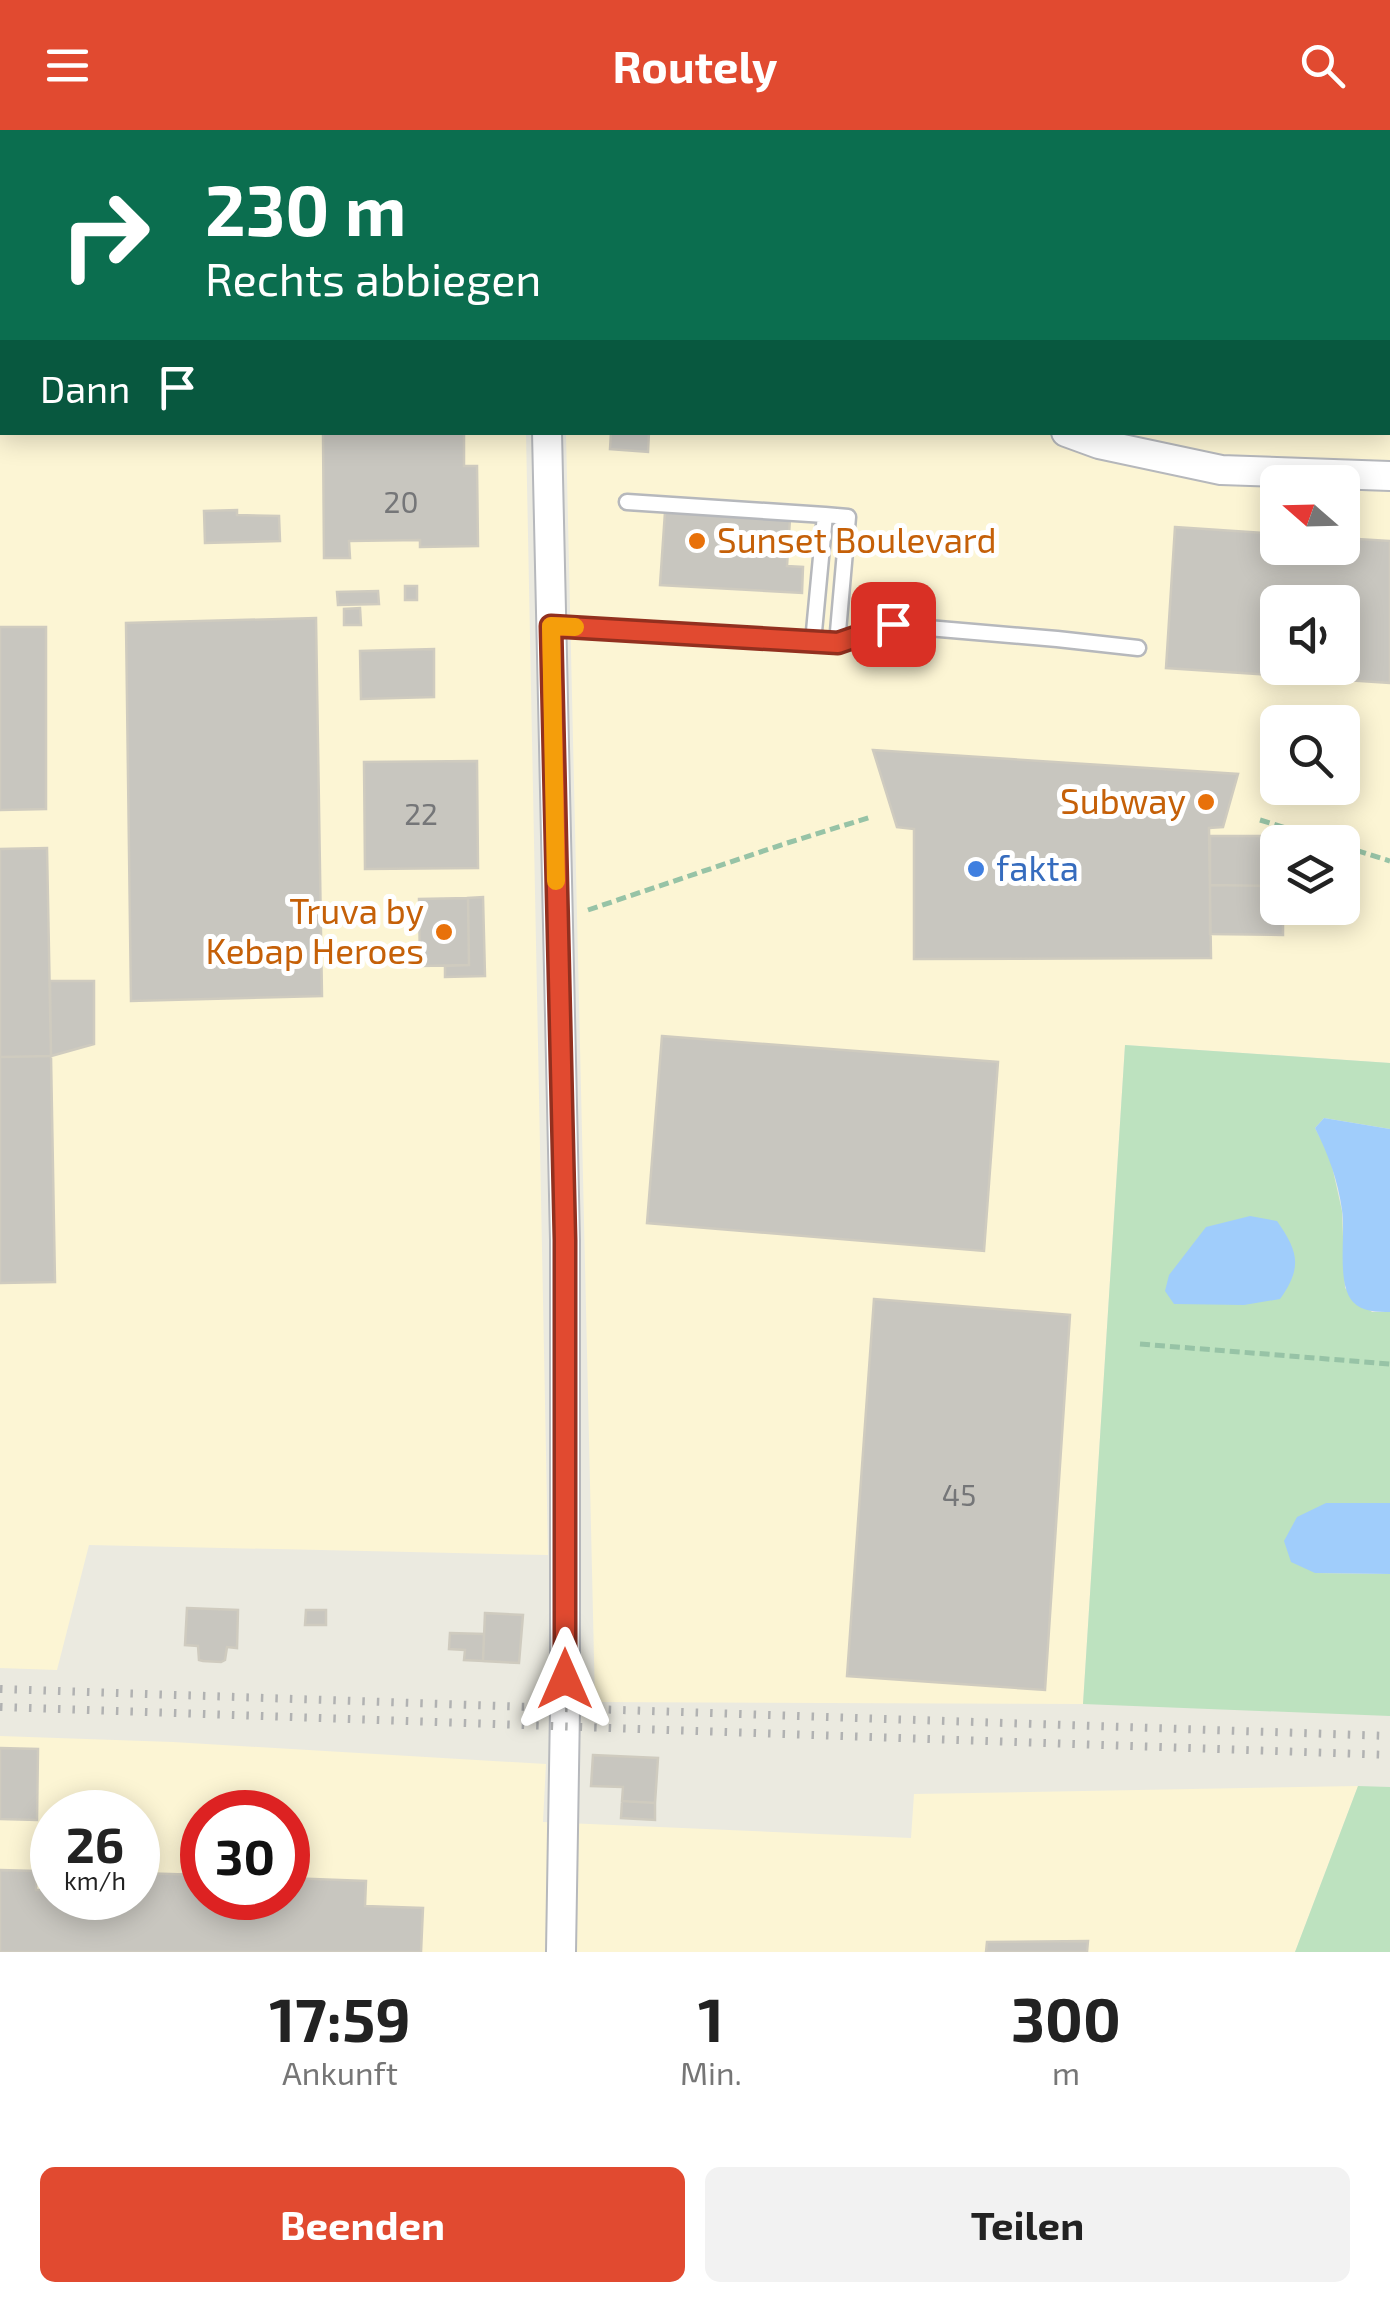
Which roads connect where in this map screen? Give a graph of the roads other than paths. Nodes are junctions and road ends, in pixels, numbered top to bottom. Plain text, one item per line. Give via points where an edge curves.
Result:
1 (547, 435) edge
2 (1074, 435) edge
3 (1390, 476) edge
4 (628, 502) dead end
5 (826, 515) junction
6 (551, 626) junction
7 (813, 642) junction
8 (838, 643) junction
9 (1138, 648) dead end
10 (561, 1952) edge

1 - 6 street
2 - 3 street via 1221,470
4 - 5 lane
5 - 7 lane
5 - 8 lane via 848,517
6 - 7 lane
6 - 10 street via 565,1240
7 - 8 lane
8 - 9 lane via 893,624

